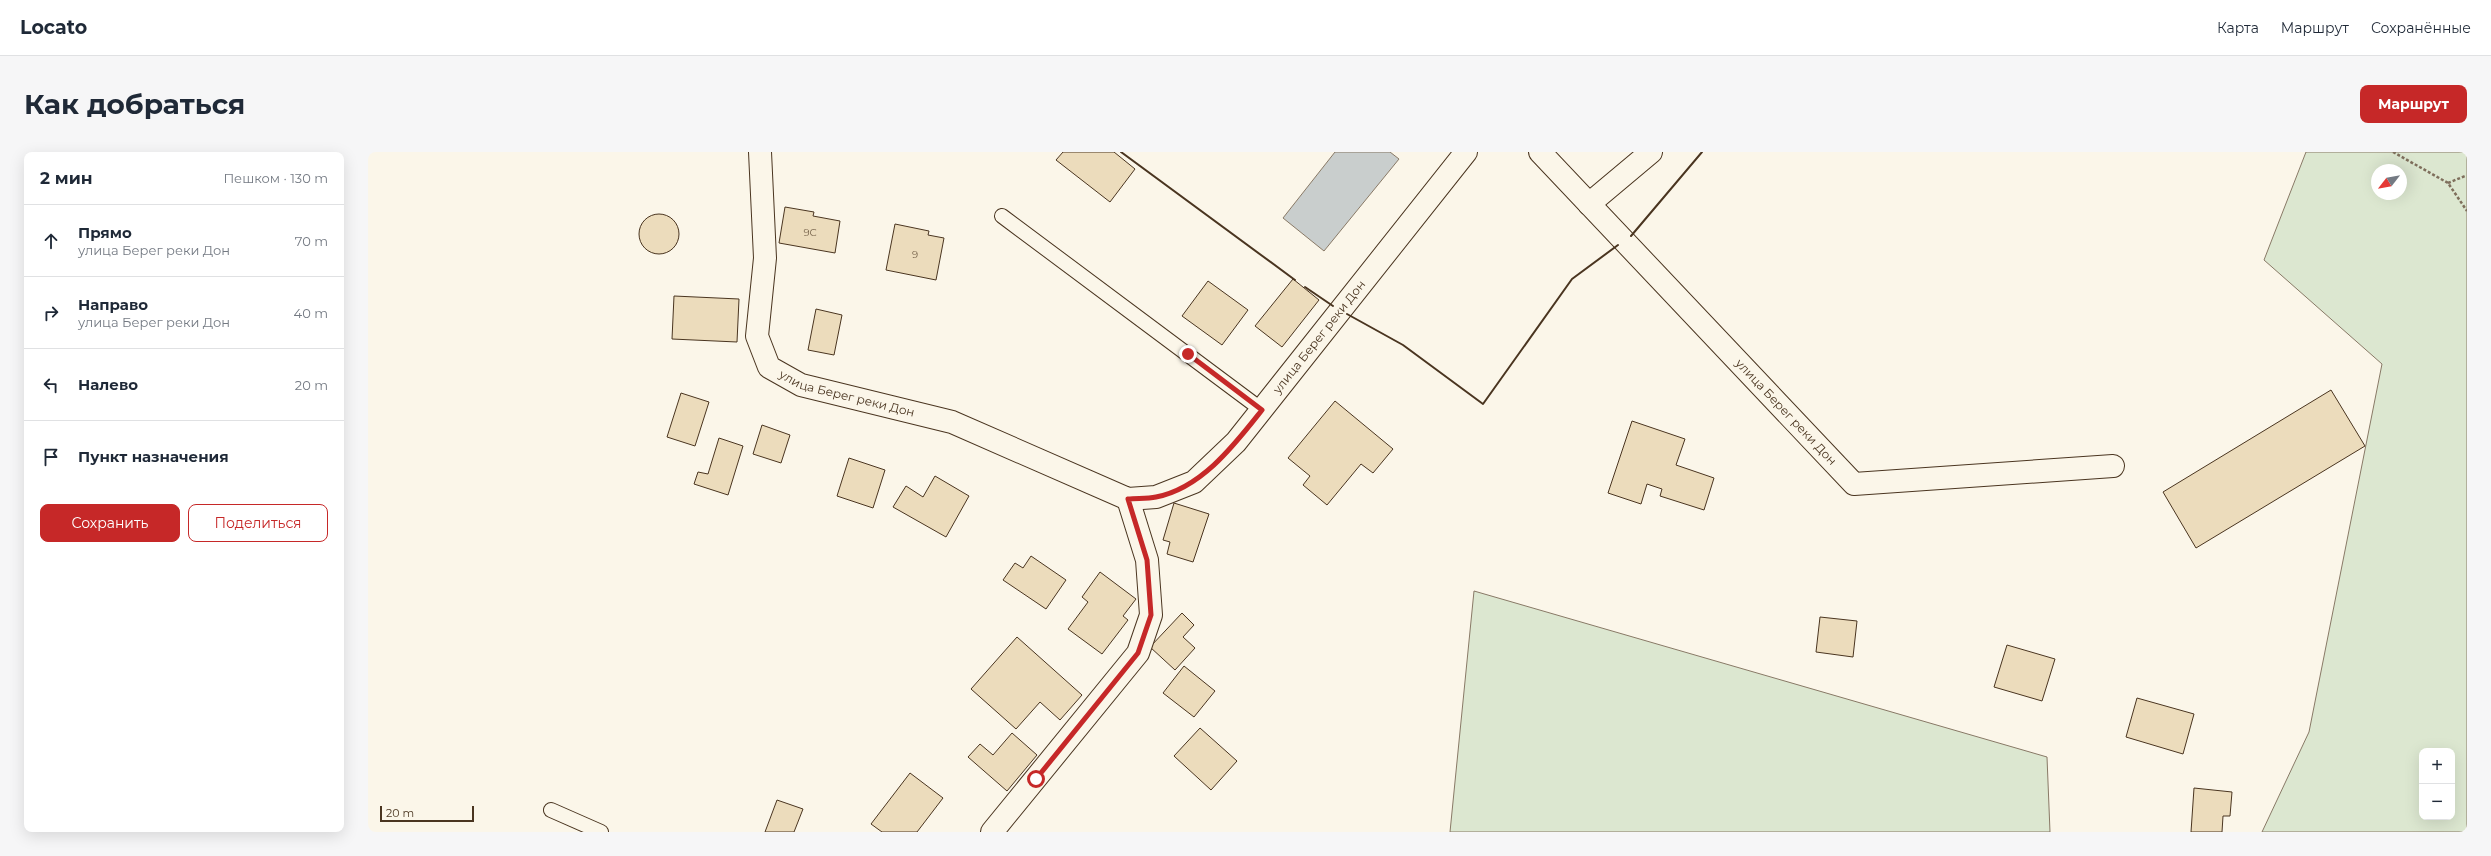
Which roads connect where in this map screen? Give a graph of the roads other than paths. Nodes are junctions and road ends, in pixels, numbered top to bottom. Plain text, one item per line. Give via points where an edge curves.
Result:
1 (760, 152) edge
2 (1466, 152) edge
3 (1540, 152) edge
4 (1651, 152) edge
5 (1589, 204) junction
6 (1002, 216) dead end
7 (1262, 410) junction
8 (2113, 466) dead end
9 (1128, 499) junction
10 (551, 810) dead end
11 (602, 832) edge
12 (992, 832) edge

1 - 9 street, улица Берег реки Дон via 765,258 757,336 770,367 801,385 952,422
2 - 7 street, улица Берег реки Дон
3 - 5 street, улица Берег реки Дон
4 - 5 street
5 - 8 street, улица Берег реки Дон via 1854,484
6 - 7 lane
7 - 9 street, улица Берег реки Дон via 1236,442 1194,482 1156,497
9 - 12 street via 1147,560 1151,615 1138,653
10 - 11 lane

